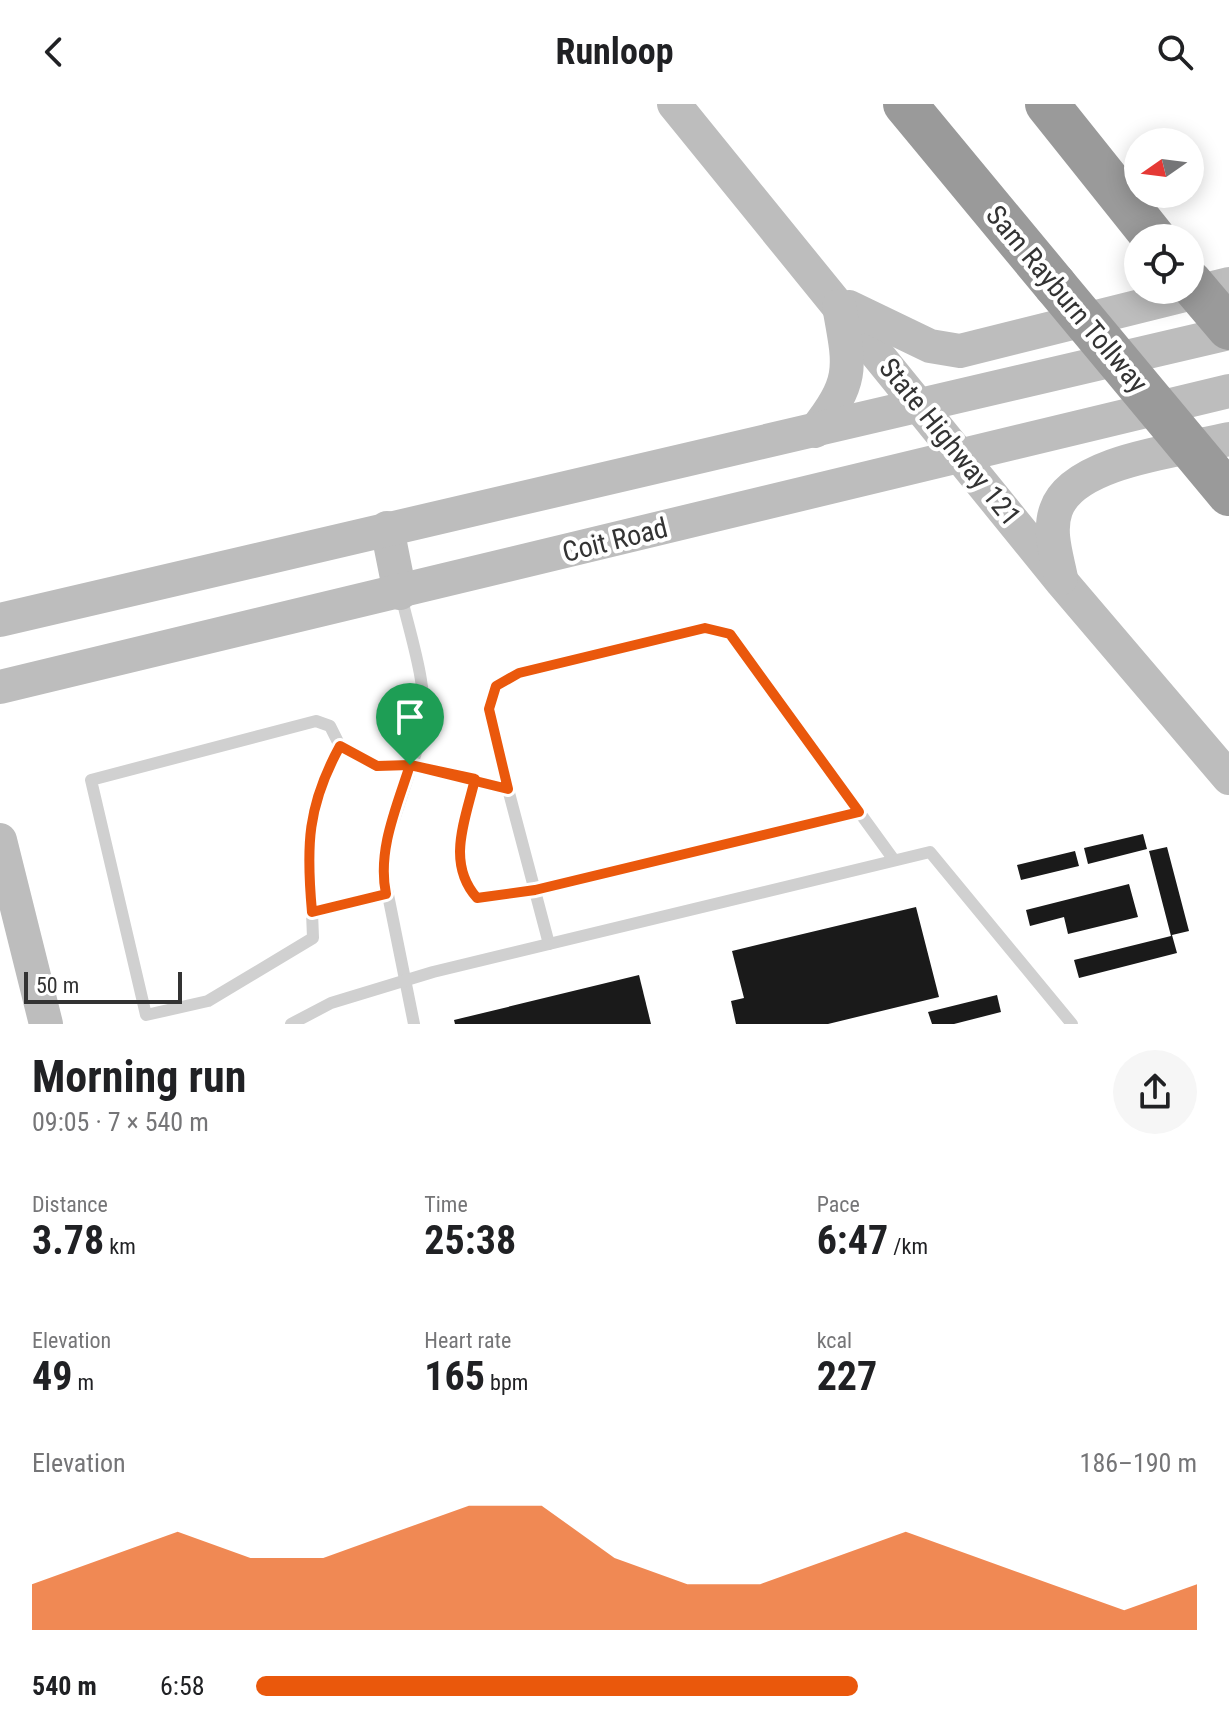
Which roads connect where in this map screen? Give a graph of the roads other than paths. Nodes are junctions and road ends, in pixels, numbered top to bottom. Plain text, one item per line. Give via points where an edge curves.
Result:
1 (674, 104) edge
2 (905, 104) edge
3 (1047, 104) edge
4 (1143, 224) edge
5 (1229, 284) edge
6 (1204, 299) edge
7 (838, 302) junction
8 (1229, 330) edge
9 (1229, 391) edge
10 (923, 406) junction
11 (815, 431) junction
12 (1229, 439) edge
13 (960, 456) junction
14 (1229, 494) edge
15 (387, 528) junction
16 (1062, 582) junction
17 (400, 593) junction
18 (0, 620) edge
19 (0, 687) edge
20 (340, 746) junction
21 (410, 765) junction
22 (1229, 778) edge
23 (475, 779) junction
24 (508, 789) junction
25 (859, 812) junction
26 (0, 840) edge
27 (894, 860) junction
28 (535, 890) junction
29 (386, 894) junction
30 (312, 912) junction
31 (549, 944) junction
32 (404, 981) junction
33 (46, 1024) edge
34 (291, 1024) edge
35 (414, 1024) edge
36 (1072, 1024) edge

1 - 7 main road, State Highway 121
2 - 14 highway, Sam Rayburn Tollway, bridge
3 - 4 highway
5 - 7 main road via 960,351 930,346
6 - 8 highway, bridge
7 - 10 main road, State Highway 121
7 - 11 main road via 847,380
8 - 10 main road
9 - 13 main road, Coit Road
10 - 11 main road
10 - 13 main road, State Highway 121
11 - 15 main road
12 - 16 main road via 1101,469 1074,483 1056,510 1053,539
13 - 16 main road, State Highway 121
13 - 17 main road, Coit Road
15 - 17 main road
15 - 18 main road
16 - 22 main road, State Highway 121
17 - 19 main road, Coit Road
17 - 21 lane via 424,692 423,731
20 - 21 lane via 377,766
20 - 30 lane via 320,782 308,827
20 - 30 lane via 330,726 316,721 91,780 146,1015 208,1001 313,938
21 - 23 lane
21 - 29 lane via 386,844
23 - 24 lane
23 - 28 lane via 457,857 463,882 477,898
24 - 25 lane via 489,709 496,686 519,673 705,628 730,634
24 - 28 lane
25 - 27 lane
25 - 28 lane
26 - 33 main road
27 - 31 lane
27 - 36 lane via 930,852
28 - 31 lane
29 - 30 lane
29 - 32 lane
31 - 32 lane
32 - 34 lane via 331,1003
32 - 35 lane

